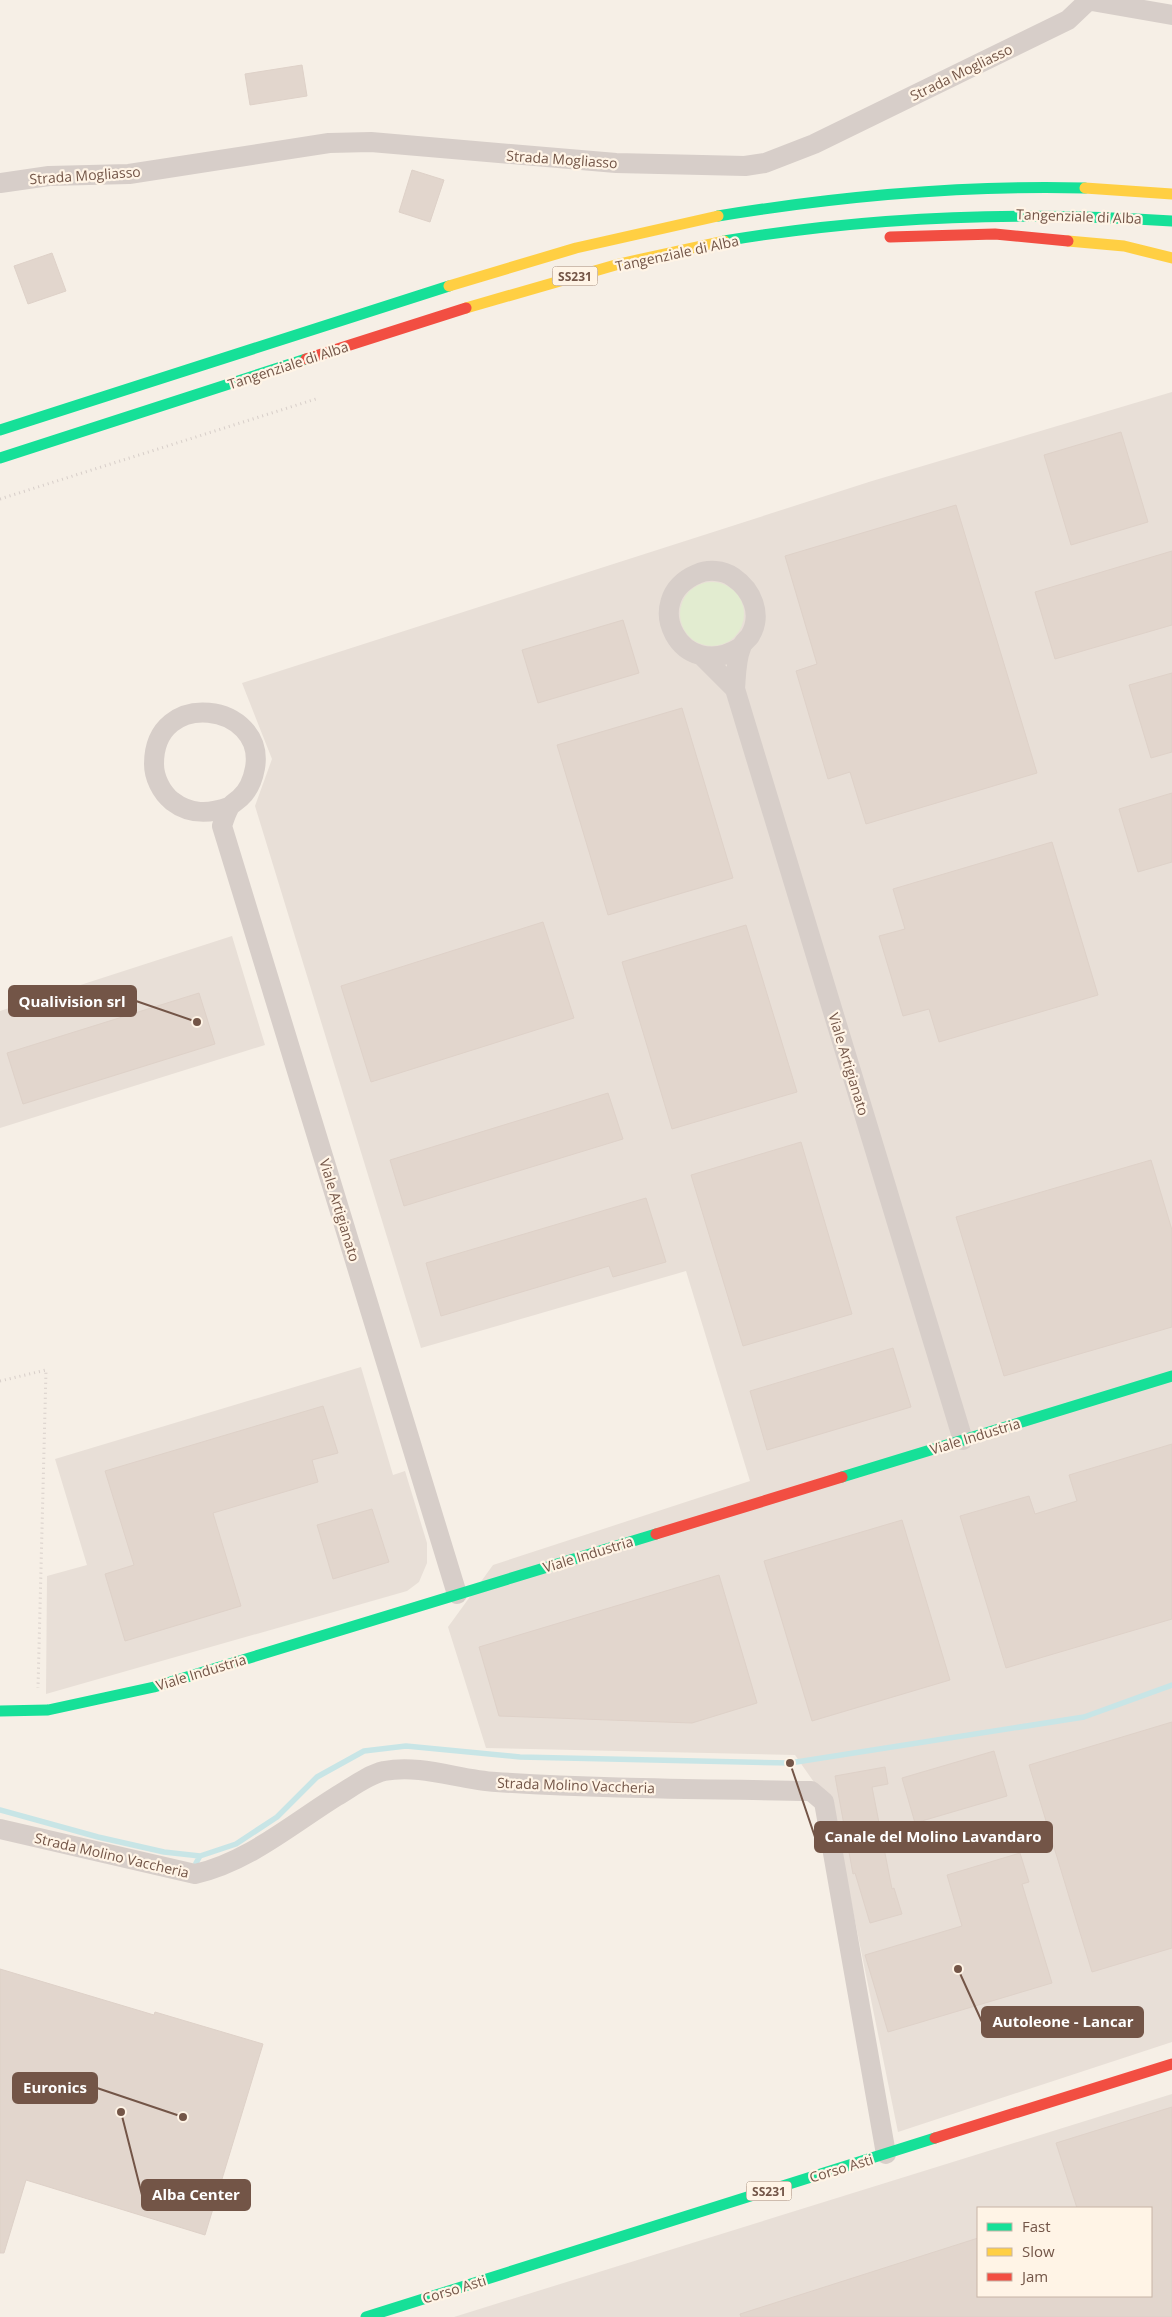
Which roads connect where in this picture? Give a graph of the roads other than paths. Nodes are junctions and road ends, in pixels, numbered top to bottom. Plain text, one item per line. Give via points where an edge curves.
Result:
1 (1087, 0) edge
2 (1172, 15) edge
3 (0, 183) edge
4 (1172, 194) edge
5 (1172, 221) edge
6 (877, 237) dead end
7 (763, 247) dead end
8 (694, 248) junction
9 (1172, 258) edge
10 (0, 430) edge
11 (0, 458) edge
12 (741, 647) junction
13 (702, 656) junction
14 (735, 689) junction
15 (229, 807) junction
16 (202, 813) junction
17 (222, 826) junction
18 (1172, 1376) edge
19 (964, 1440) junction
20 (457, 1594) junction
21 (0, 1711) edge
22 (0, 1829) edge
23 (1172, 2064) edge
24 (886, 2154) junction
25 (366, 2317) edge

1 - 2 street
1 - 3 street, Strada Mogliasso via 1068,20 814,144 764,163 745,166 616,163 371,142 329,143 129,174 49,176
4 - 10 main road, Tangenziale di Alba / SS231 via 1044,186 879,192 762,208 648,230 429,292
5 - 8 main road, Tangenziale di Alba / SS231 via 1038,214 889,219 771,234
6 - 9 main road via 995,234 1124,246
7 - 8 main road
8 - 11 main road, Tangenziale di Alba / SS231 via 564,279
12 - 13 street via 716,658
12 - 13 street via 755,622 751,594 730,574 702,572 688,577 678,587 668,614 678,641 688,651
12 - 14 street
13 - 14 street
14 - 19 street, Viale Artigianato
15 - 16 street
15 - 16 street via 252,782 256,765 254,748 246,732 234,720 219,713 202,711 185,715 170,724 154,753 154,770 160,787 185,809
15 - 17 street
16 - 17 street
17 - 20 street, Viale Artigianato
18 - 19 main road, Viale Industria
19 - 20 main road, Viale Industria
20 - 21 main road, Viale Industria via 154,1687 37,1711
22 - 24 street, Strada Molino Vaccheria via 195,1874 216,1869 248,1854 345,1791 383,1772 412,1769 493,1782 583,1787 811,1791 824,1802
23 - 24 main road, Corso Asti / SS231
24 - 25 main road, Corso Asti / SS231

